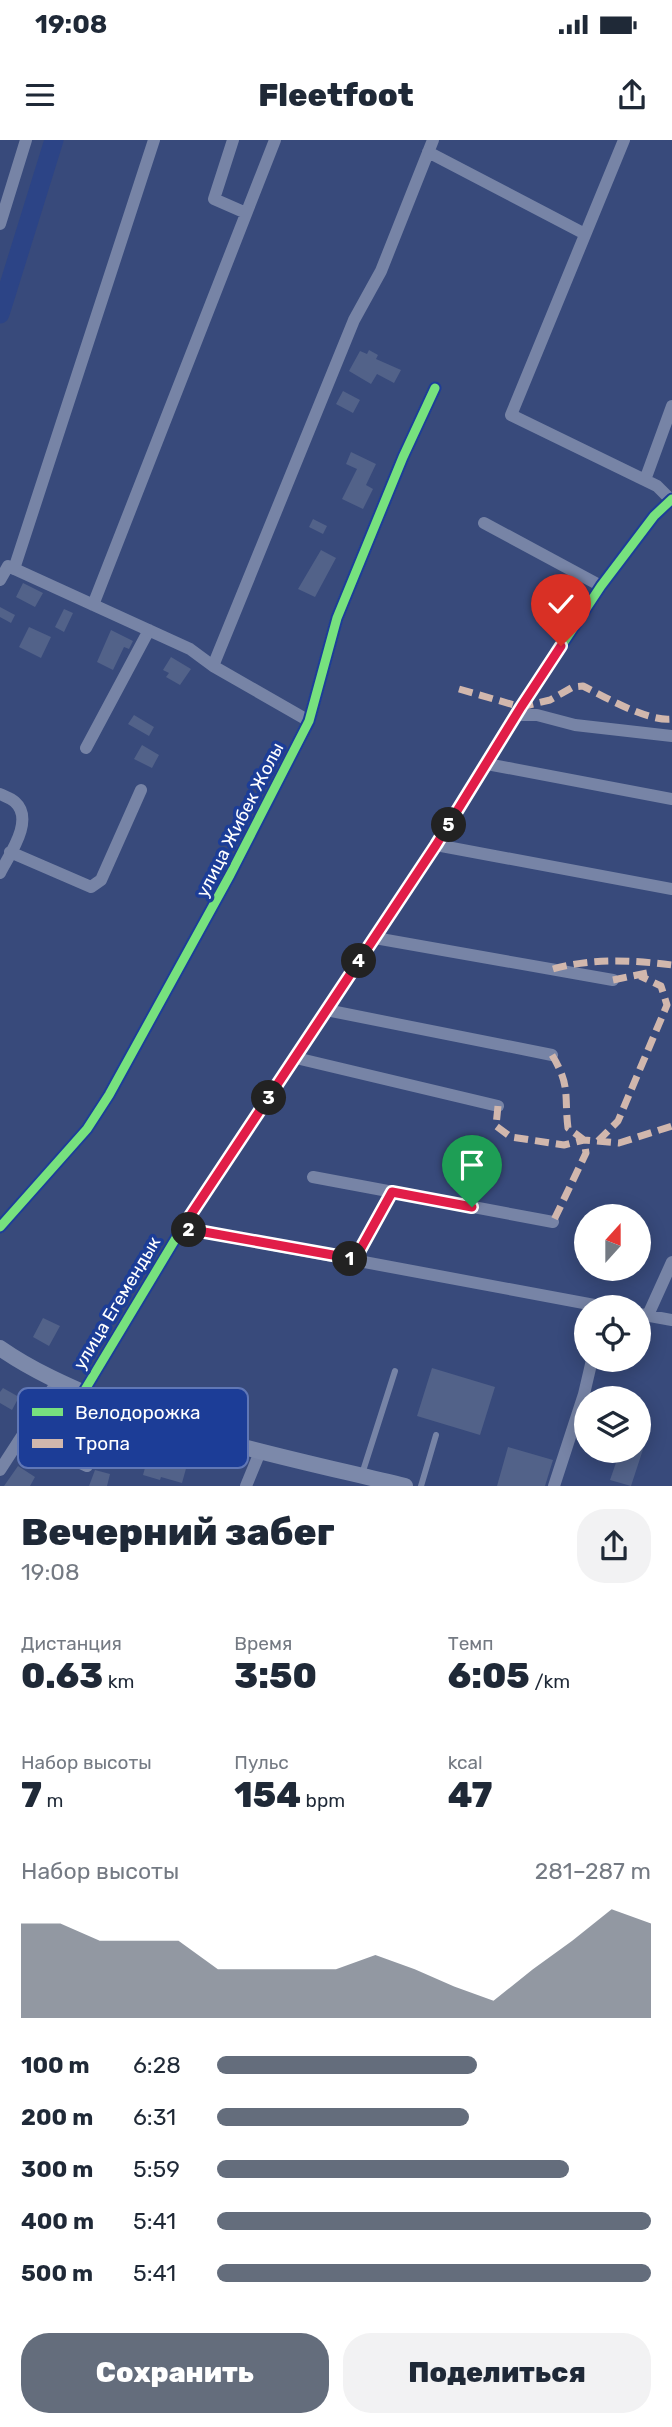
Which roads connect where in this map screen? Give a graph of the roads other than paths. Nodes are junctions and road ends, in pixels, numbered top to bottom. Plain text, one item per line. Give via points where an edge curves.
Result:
1 (26, 140) edge
2 (154, 140) edge
3 (233, 140) edge
4 (275, 140) edge
5 (624, 140) edge
6 (430, 146) edge
7 (246, 213) junction
8 (0, 224) edge
9 (585, 234) junction
10 (435, 388) dead end
11 (672, 406) edge
12 (645, 480) junction
13 (671, 499) edge
14 (484, 523) dead end
15 (14, 569) junction
16 (0, 580) edge
17 (601, 586) junction
18 (93, 605) junction
19 (149, 630) junction
20 (213, 666) junction
21 (516, 715) junction
22 (309, 721) junction
23 (672, 736) edge
24 (86, 748) dead end
25 (487, 764) junction
26 (141, 790) dead end
27 (0, 794) edge
28 (672, 799) edge
29 (436, 845) junction
30 (10, 852) junction
31 (0, 873) edge
32 (672, 889) edge
33 (375, 938) junction
34 (613, 980) dead end
35 (326, 1010) junction
36 (552, 1055) dead end
37 (296, 1058) junction
38 (498, 1106) dead end
39 (313, 1177) dead end
40 (392, 1192) junction
41 (552, 1222) dead end
42 (0, 1227) edge
43 (182, 1228) junction
44 (355, 1259) junction
45 (672, 1262) edge
46 (651, 1300) edge
47 (574, 1301) edge
48 (651, 1316) edge
49 (672, 1320) edge
50 (0, 1348) edge
51 (395, 1371) dead end
52 (589, 1372) edge
53 (57, 1382) junction
54 (53, 1388) edge
55 (71, 1388) edge
56 (86, 1388) edge
57 (436, 1435) dead end
58 (18, 1442) edge
59 (248, 1449) edge
60 (260, 1452) junction
61 (0, 1469) edge
62 (362, 1475) junction
63 (246, 1486) edge
64 (405, 1486) edge
65 (421, 1486) edge
66 (554, 1486) edge

1 - 8 street
2 - 15 street
3 - 7 street via 214,198
4 - 7 street
5 - 9 street
6 - 9 street
6 - 20 street
7 - 18 street
9 - 12 street via 511,415
10 - 22 street, улица Жибек Жолы via 337,618
11 - 12 street
12 - 13 street
13 - 17 street, улица Егемендык
14 - 17 street
15 - 16 street via 8,566
15 - 18 street
17 - 21 street, улица Егемендык
18 - 19 street
19 - 20 street via 190,649
19 - 24 street
20 - 22 street
21 - 23 street
21 - 25 street, улица Егемендык
22 - 42 street, улица Жибек Жолы via 109,1094 87,1129
25 - 28 street
25 - 29 street, улица Егемендык
26 - 30 street via 102,880 91,887
27 - 30 street via 15,802 23,821
29 - 32 street
29 - 33 street, улица Егемендык
30 - 31 street
33 - 34 street
33 - 35 street, улица Егемендык
35 - 36 street
35 - 37 street, улица Егемендык
37 - 38 street
37 - 43 street, улица Егемендык
39 - 40 street
40 - 41 street
40 - 44 street
43 - 44 street
43 - 56 street, улица Егемендык
44 - 47 street
45 - 46 street
48 - 49 street
50 - 53 main road
51 - 62 lane
52 - 66 street
53 - 54 street, улица Егемендык
53 - 55 main road
57 - 65 lane
58 - 61 street, улица Егемендык
59 - 60 main road
60 - 62 main road
60 - 63 street
62 - 64 main road

